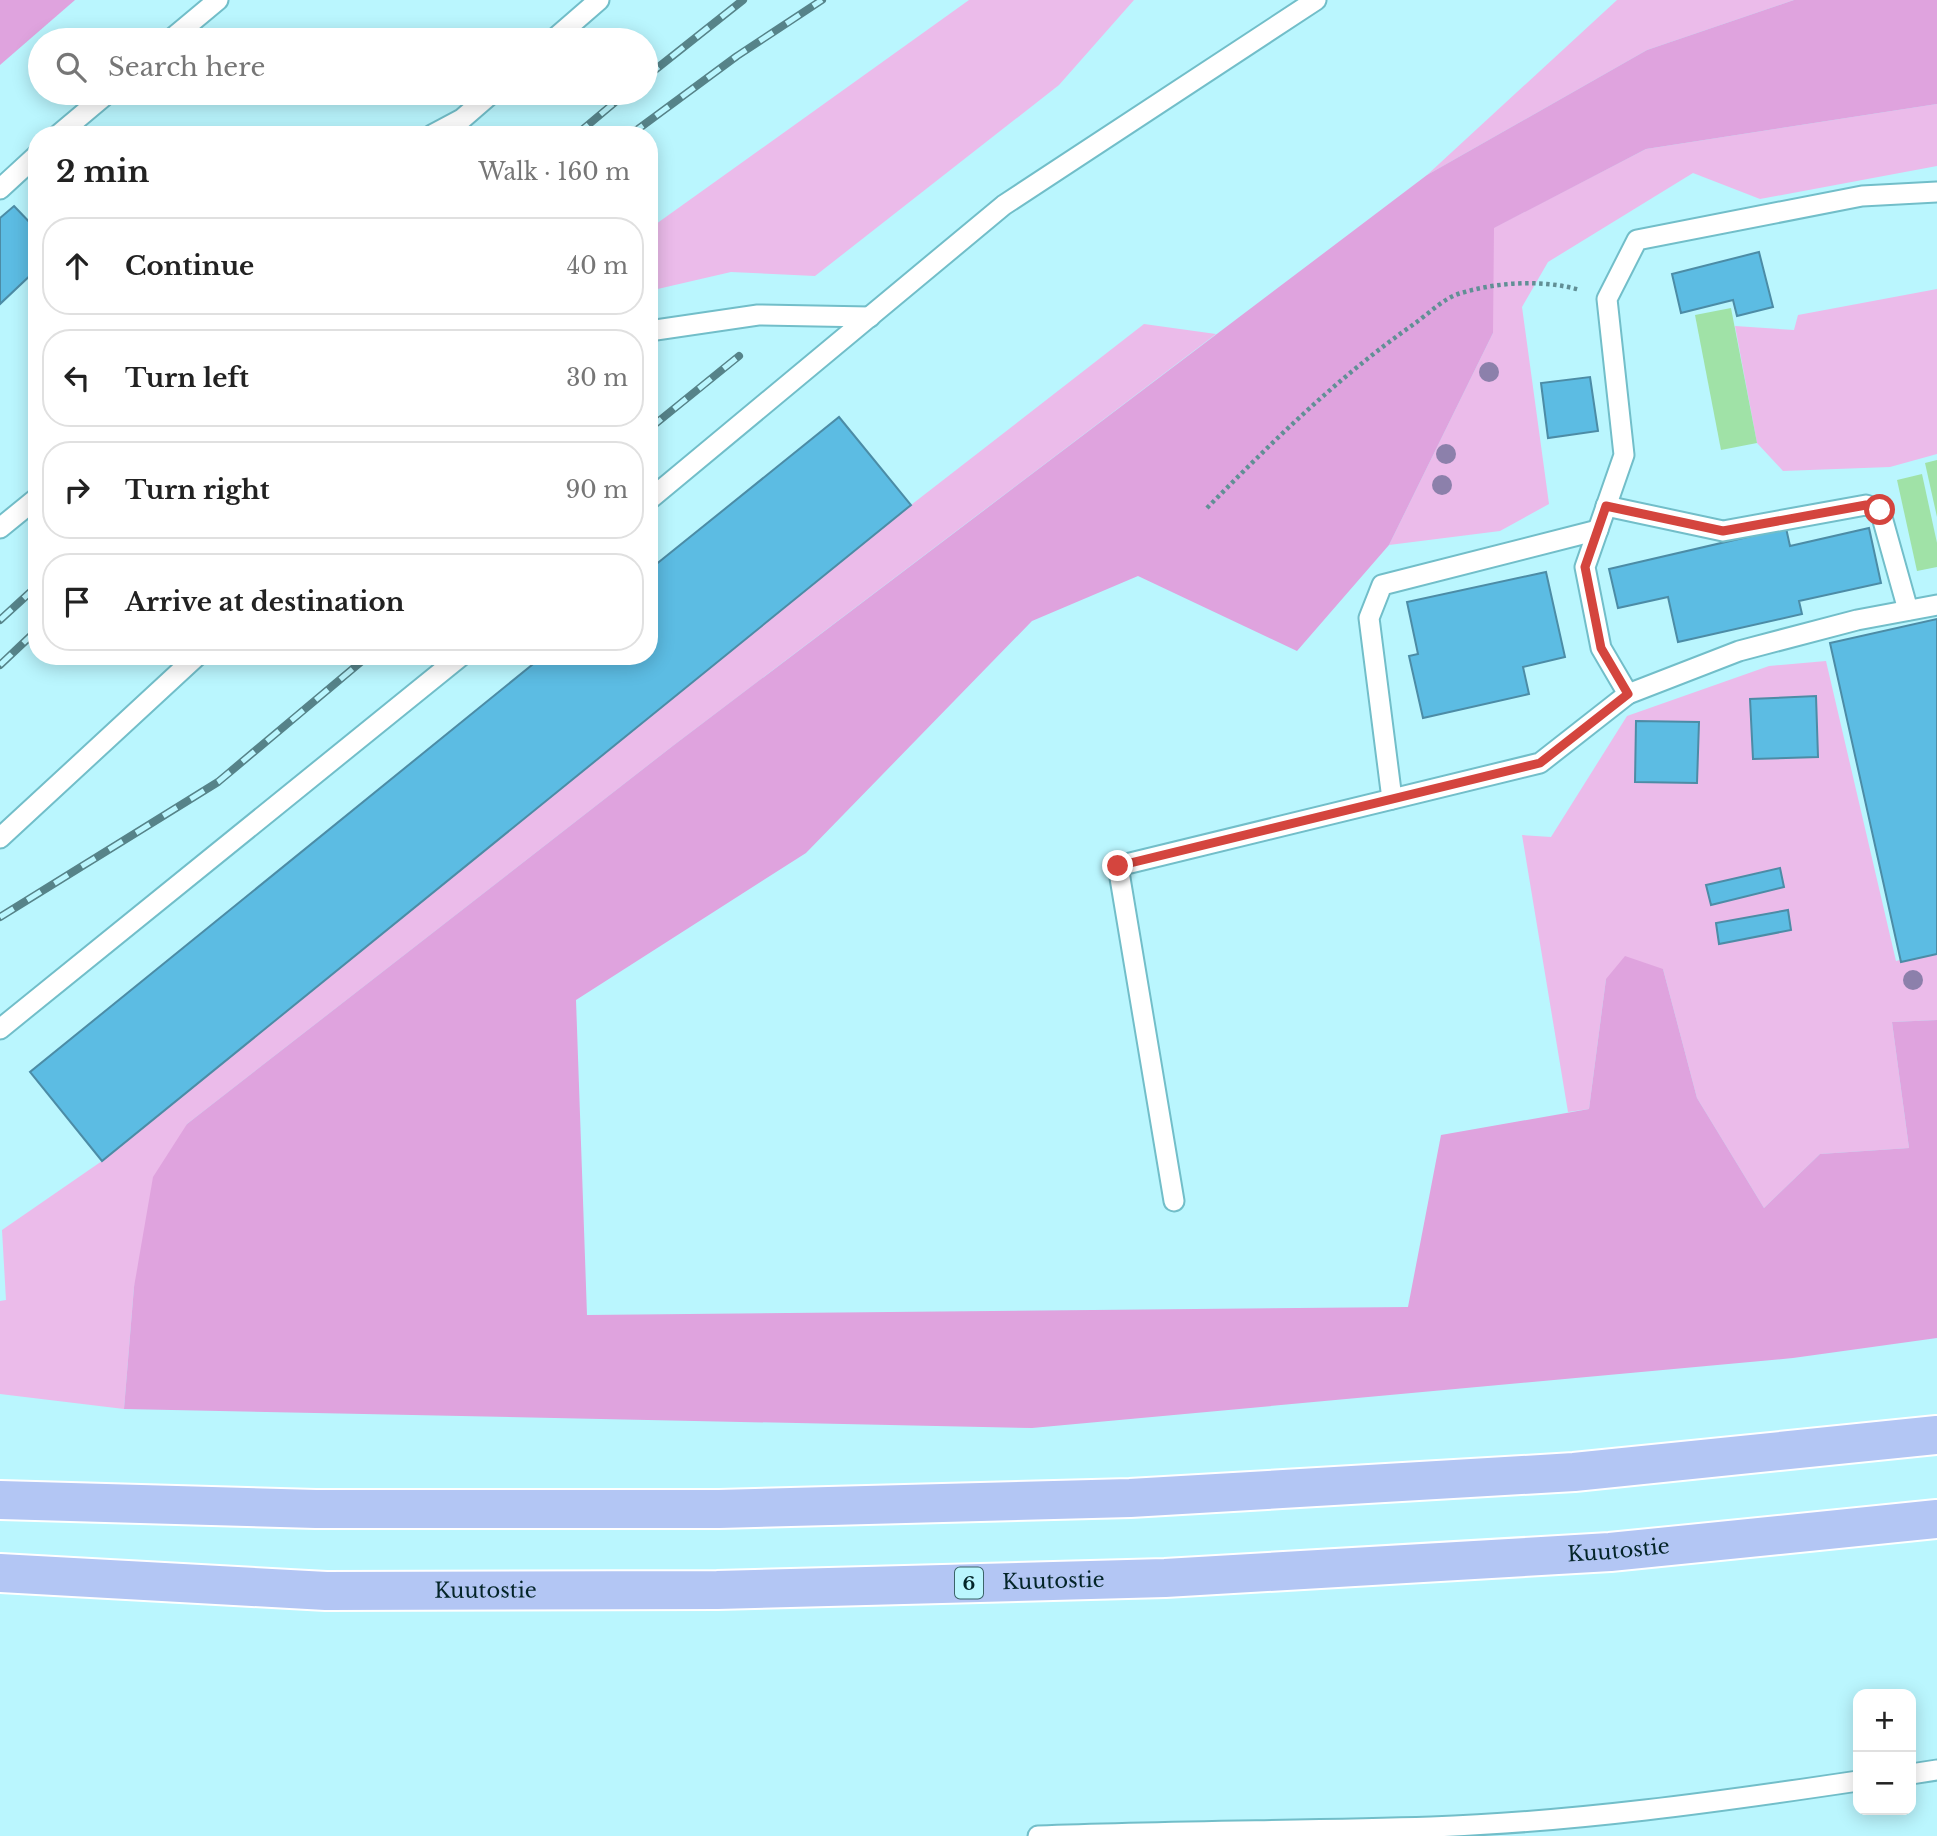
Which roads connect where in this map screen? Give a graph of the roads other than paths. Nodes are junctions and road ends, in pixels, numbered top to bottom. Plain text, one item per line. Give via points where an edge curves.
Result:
1 (218, 0) edge
2 (599, 0) edge
3 (1316, 0) edge
4 (184, 28) edge
5 (566, 28) edge
6 (94, 105) edge
7 (478, 105) edge
8 (69, 126) edge
9 (449, 126) edge
10 (28, 164) edge
11 (0, 190) edge
12 (1937, 192) edge
13 (870, 317) junction
14 (658, 330) edge
15 (658, 493) edge
16 (28, 505) edge
17 (1606, 506) junction
18 (0, 528) edge
19 (1598, 530) junction
20 (1937, 605) edge
21 (1908, 610) junction
22 (187, 665) edge
23 (450, 665) edge
24 (1628, 694) junction
25 (1392, 799) junction
26 (0, 838) edge
27 (0, 1029) edge
28 (1174, 1201) dead end
29 (1937, 1435) edge
30 (0, 1500) edge
31 (1937, 1518) edge
32 (0, 1573) edge
33 (1937, 1770) edge
34 (1916, 1773) edge
35 (1853, 1782) edge
36 (1038, 1836) edge

1 - 4 lane
2 - 5 lane
3 - 13 lane via 1004,205
6 - 8 lane
7 - 9 lane
10 - 11 lane
12 - 17 lane via 1862,196 1637,240 1607,299 1624,455
13 - 14 lane via 758,315
13 - 15 lane
16 - 18 lane
17 - 19 lane
17 - 21 lane via 1723,531 1866,505 1880,510
19 - 24 lane via 1585,567 1601,648
19 - 25 lane via 1382,585 1369,618
20 - 21 lane
21 - 24 lane via 1739,651
22 - 26 lane
23 - 27 lane
24 - 25 lane via 1540,763
25 - 28 lane via 1118,866
29 - 30 highway via 1574,1472 1130,1498 719,1509 316,1509
31 - 32 highway, Kuutostie / 6 via 1610,1552 1109,1580 717,1590 326,1591
33 - 34 lane
35 - 36 lane via 1597,1816 1460,1825

